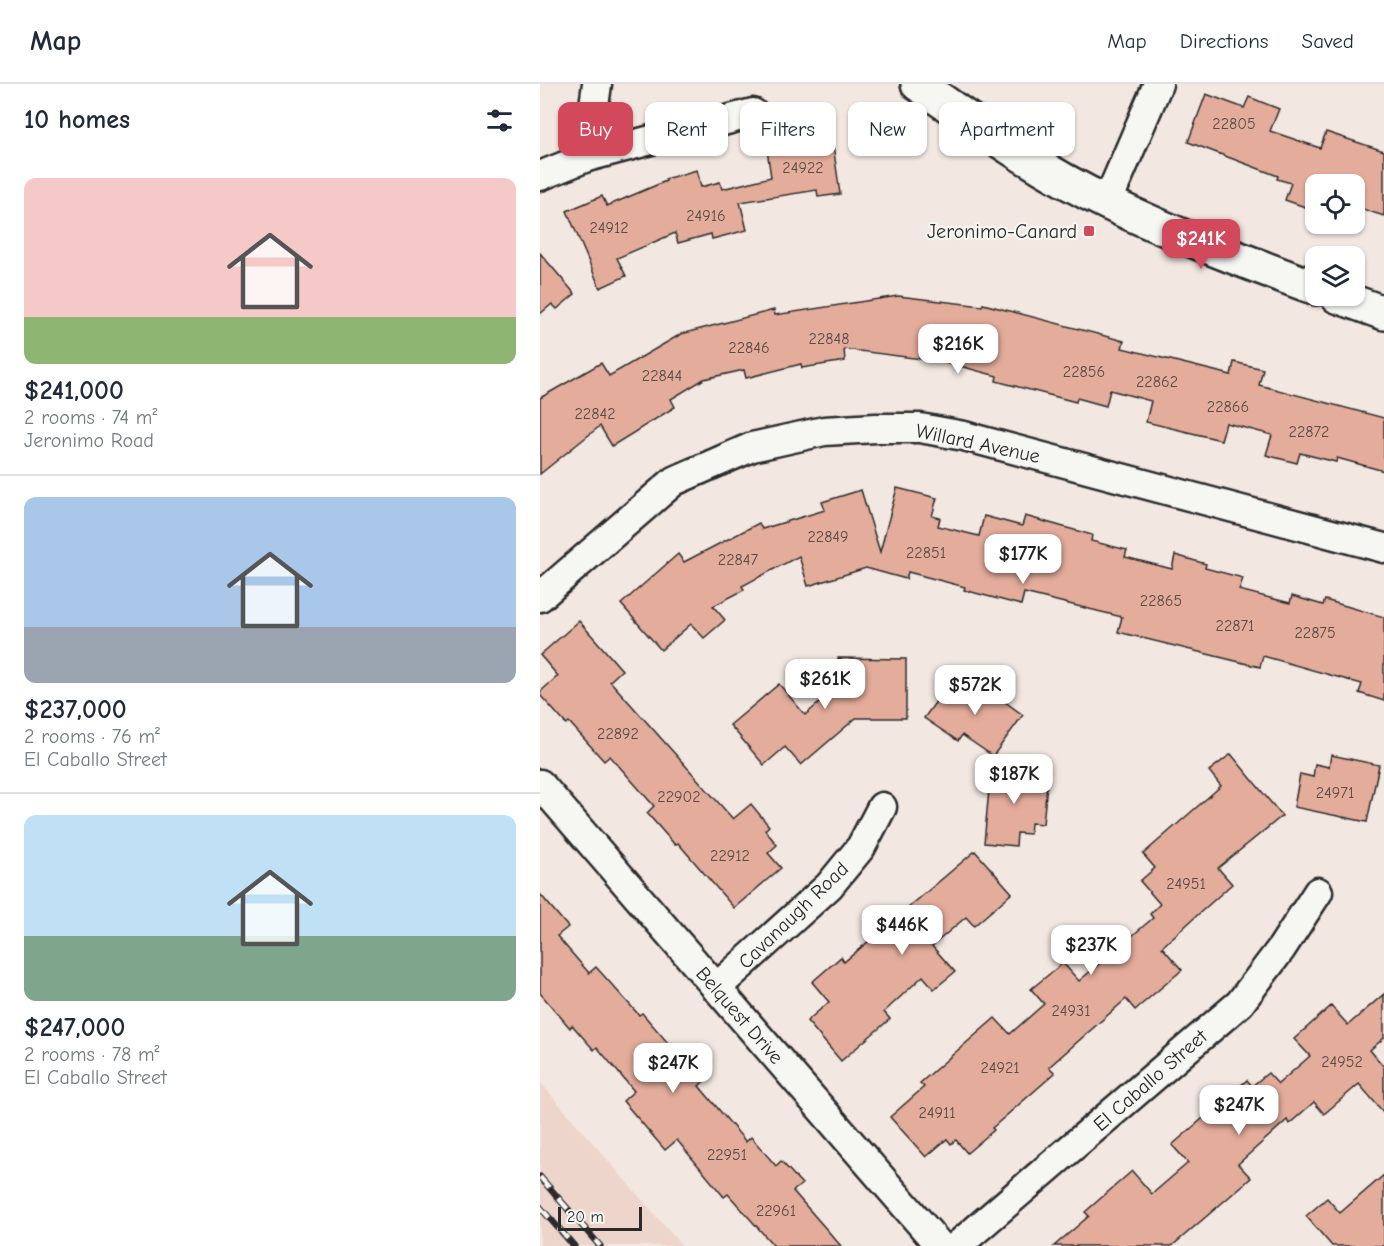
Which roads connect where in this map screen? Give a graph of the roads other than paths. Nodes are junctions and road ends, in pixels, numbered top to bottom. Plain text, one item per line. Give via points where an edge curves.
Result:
1 (597, 84) edge
2 (918, 84) edge
3 (1158, 84) edge
4 (740, 116) edge
5 (587, 157) junction
6 (540, 176) edge
7 (1107, 203) junction
8 (1305, 284) edge
9 (1364, 306) edge
10 (1384, 313) edge
11 (1384, 548) edge
12 (540, 597) edge
13 (540, 784) edge
14 (882, 807) dead end
15 (1318, 892) dead end
16 (716, 988) junction
17 (940, 1246) edge
18 (957, 1246) edge

1 - 5 street
2 - 7 main road via 1001,143
3 - 7 street
4 - 5 street
5 - 6 street
7 - 8 main road
9 - 10 main road
11 - 12 street, Willard Avenue via 964,436 920,428 824,431 752,447 674,481
13 - 16 street, Belquest Drive
14 - 16 street, Cavanaugh Road via 861,847 829,886
15 - 18 street, El Caballo Street via 1281,950 1240,1003
16 - 17 street, Belquest Drive

